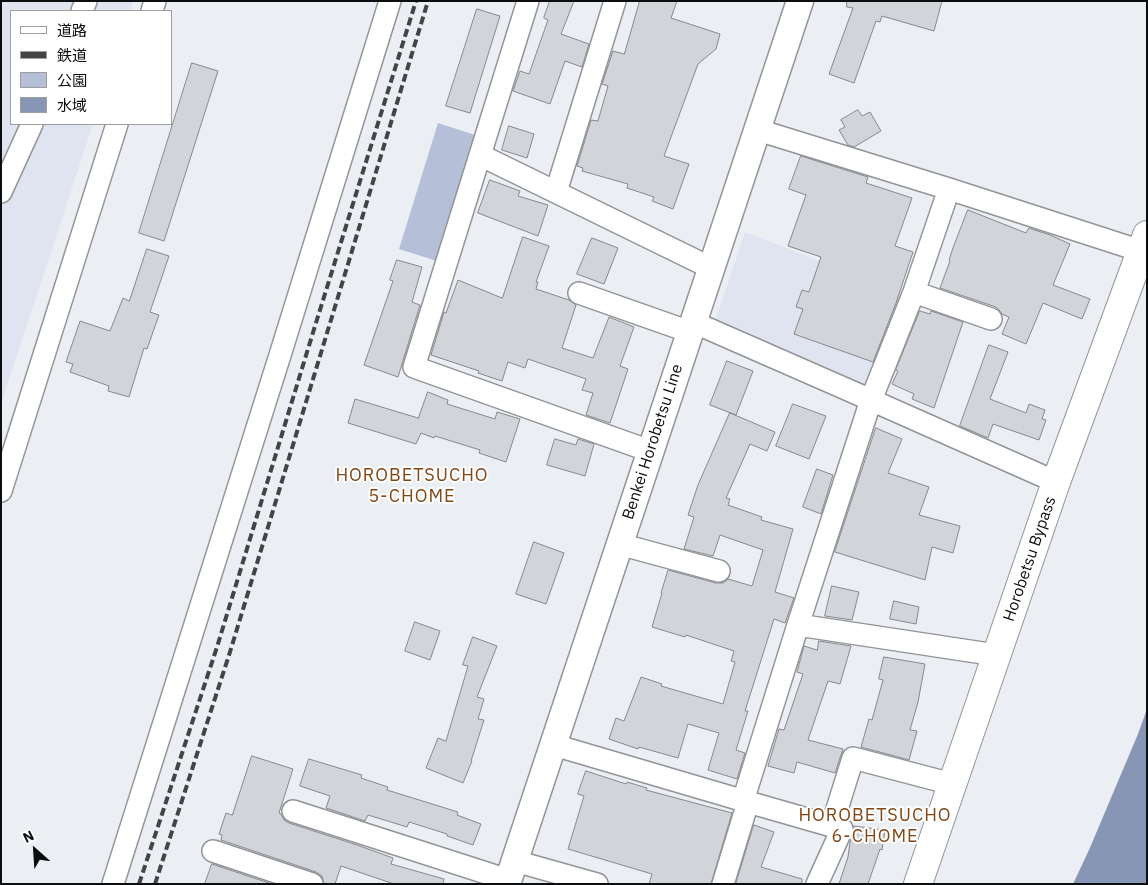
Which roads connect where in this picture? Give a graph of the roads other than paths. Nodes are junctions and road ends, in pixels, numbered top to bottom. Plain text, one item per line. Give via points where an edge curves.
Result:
1 (390, 1) edge
2 (528, 1) edge
3 (615, 1) edge
4 (800, 1) edge
5 (32, 125) edge
6 (117, 125) edge
7 (758, 130) junction
8 (480, 155) junction
9 (949, 189) junction
10 (1, 192) edge
11 (556, 192) junction
12 (1144, 243) edge
13 (711, 268) junction
14 (579, 292) dead end
15 (914, 292) junction
16 (991, 320) dead end
17 (692, 327) junction
18 (871, 400) junction
19 (650, 451) junction
20 (1056, 482) junction
21 (1, 491) edge
22 (619, 544) junction
23 (719, 571) dead end
24 (798, 624) junction
25 (996, 655) junction
26 (554, 745) junction
27 (952, 784) junction
28 (745, 801) junction
29 (293, 811) dead end
30 (832, 825) junction
31 (213, 851) dead end
32 (510, 875) edge
33 (113, 884) edge
34 (312, 884) edge
35 (597, 884) edge
36 (724, 884) edge
37 (817, 884) edge
38 (918, 884) edge

1 - 33 street
2 - 8 street
3 - 11 street
4 - 7 main road, Benkei Horobetsu Line
5 - 10 street
6 - 21 street
7 - 9 street
7 - 13 main road, Benkei Horobetsu Line
8 - 11 street
8 - 19 street via 414,367
9 - 12 street
9 - 15 street
11 - 13 street
12 - 20 highway, Horobetsu Bypass
13 - 17 main road, Benkei Horobetsu Line
14 - 17 street
15 - 16 street
15 - 18 street
17 - 18 street
17 - 19 main road, Benkei Horobetsu Line
18 - 20 street
18 - 24 street
19 - 22 main road, Benkei Horobetsu Line
20 - 25 highway, Horobetsu Bypass
22 - 23 street
22 - 26 main road, Benkei Horobetsu Line
24 - 25 street
24 - 28 street
25 - 27 highway, Horobetsu Bypass
26 - 28 street
26 - 32 main road, Benkei Horobetsu Line
27 - 30 street via 853,758
27 - 38 highway, Horobetsu Bypass
28 - 30 street
28 - 36 street
29 - 32 street
30 - 37 street via 842,828
31 - 34 street
32 - 35 street

